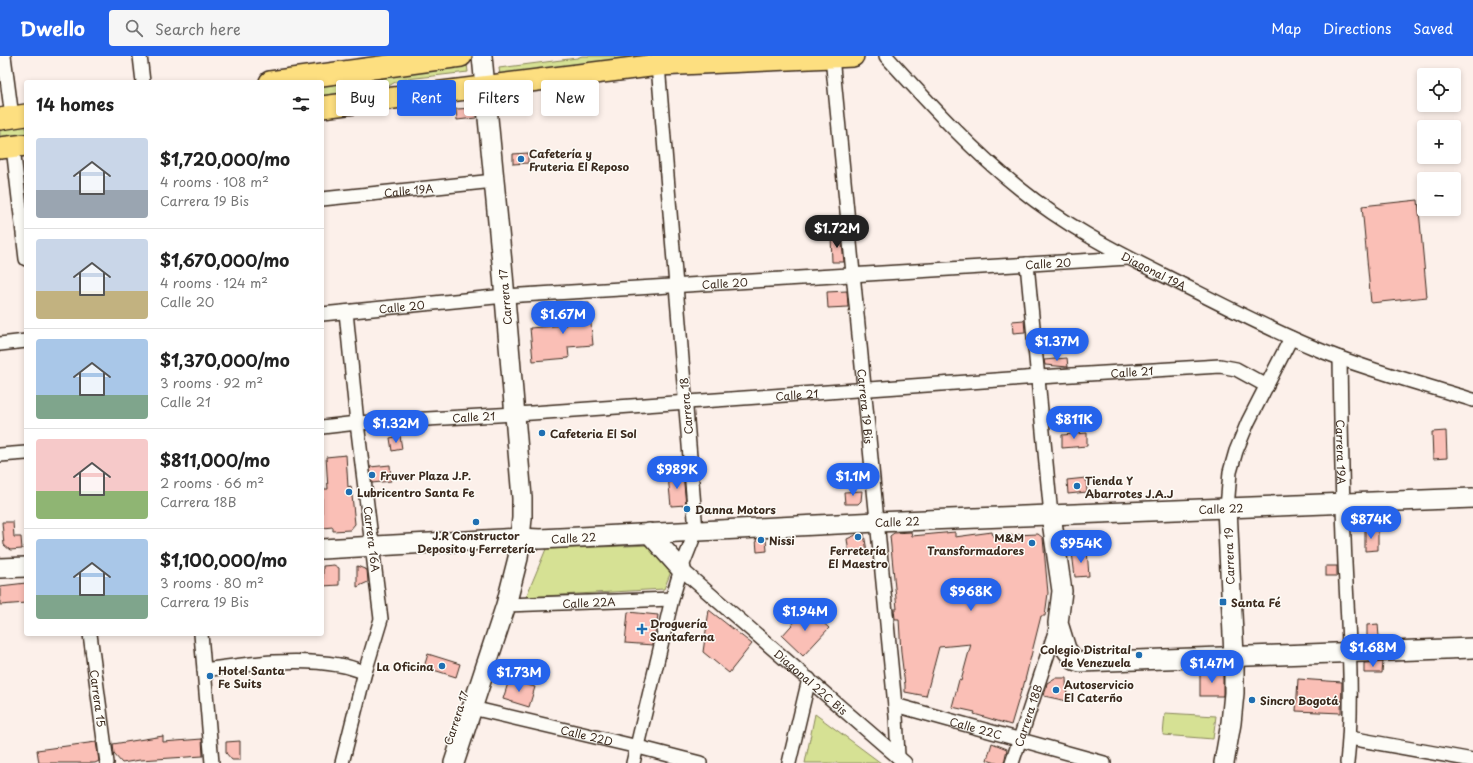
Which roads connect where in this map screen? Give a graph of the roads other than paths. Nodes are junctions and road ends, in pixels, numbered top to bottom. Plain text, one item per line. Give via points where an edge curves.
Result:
1 (4, 56) edge
2 (141, 56) edge
3 (461, 56) edge
4 (482, 56) edge
5 (853, 56) edge
6 (886, 56) edge
7 (832, 57) edge
8 (658, 65) junction
9 (143, 80) edge
10 (285, 80) edge
11 (484, 80) edge
12 (533, 80) edge
13 (464, 89) edge
14 (324, 107) edge
15 (488, 116) edge
16 (13, 117) edge
17 (13, 147) edge
18 (494, 181) junction
19 (324, 198) edge
20 (24, 242) edge
21 (1128, 258) junction
22 (1027, 264) junction
23 (853, 274) junction
24 (676, 285) junction
25 (505, 296) junction
26 (346, 312) junction
27 (324, 314) edge
28 (1291, 338) junction
29 (24, 341) edge
30 (0, 344) edge
31 (1340, 358) junction
32 (1039, 377) junction
33 (1267, 386) junction
34 (864, 389) junction
35 (1473, 400) edge
36 (686, 402) junction
37 (515, 414) junction
38 (357, 423) junction
39 (324, 427) edge
40 (24, 453) edge
41 (0, 455) edge
42 (1473, 498) edge
43 (1342, 503) junction
44 (1227, 508) junction
45 (1051, 514) junction
46 (877, 522) junction
47 (696, 531) junction
48 (649, 533) junction
49 (520, 538) junction
50 (373, 546) junction
51 (324, 549) edge
52 (24, 567) edge
53 (0, 568) edge
54 (681, 569) junction
55 (672, 599) junction
56 (506, 604) junction
57 (1058, 623) junction
58 (90, 636) edge
59 (201, 636) edge
60 (1473, 648) edge
61 (1349, 652) junction
62 (1234, 656) junction
63 (204, 670) junction
64 (365, 672) junction
65 (809, 679) junction
66 (472, 708) junction
67 (895, 710) junction
68 (1350, 738) junction
69 (1020, 739) junction
70 (638, 747) junction
71 (901, 760) edge
72 (1473, 760) edge
73 (107, 763) edge
74 (212, 763) edge
75 (342, 763) edge
76 (441, 763) edge
77 (454, 763) edge
78 (633, 763) edge
79 (700, 763) edge
80 (789, 763) edge
81 (1012, 763) edge
82 (1104, 763) edge
83 (1224, 763) edge
84 (1347, 763) edge

1 - 16 street
2 - 9 street
3 - 10 main road
4 - 11 street, Carrera 17
5 - 7 main road
6 - 21 street, Diagonal 19A via 980,155 1020,189 1065,221
7 - 8 main road
7 - 23 street, Carrera 19 Bis
8 - 12 main road
8 - 24 street, Carrera 18
13 - 14 main road
15 - 18 street, Carrera 17
17 - 20 street
18 - 19 street, Calle 19A
18 - 25 street, Carrera 17
21 - 22 street, Calle 20
21 - 28 street, Diagonal 19A
22 - 23 street, Calle 20
22 - 32 street, Carrera 18B
23 - 24 street, Calle 20
23 - 34 street, Carrera 19 Bis
24 - 25 street, Calle 20
24 - 36 street, Carrera 18
25 - 26 street, Calle 20
25 - 37 street, Carrera 17
26 - 27 street, Calle 20
26 - 38 street, Carrera 16A
28 - 31 street, Diagonal 19A
28 - 33 street, Carrera 19
29 - 30 street
31 - 35 street, Diagonal 19A
31 - 43 street, Carrera 19A
32 - 33 street, Calle 21 via 1220,366 1236,369
32 - 34 street, Calle 21
32 - 45 street, Carrera 18B
33 - 44 street, Carrera 19 via 1248,422 1232,462
34 - 36 street, Calle 21
34 - 46 street, Carrera 19 Bis
36 - 37 street, Calle 21
36 - 47 street, Carrera 18
37 - 38 street, Calle 21
37 - 49 street, Carrera 17 via 522,498
38 - 39 street, Calle 21
38 - 50 street, Carrera 16A
40 - 41 street
42 - 43 street, Calle 22
43 - 44 street, Calle 22
43 - 61 street, Carrera 19A
44 - 45 street, Calle 22
44 - 62 street, Carrera 19
45 - 46 street, Calle 22
45 - 57 street, Carrera 18B via 1062,591
46 - 47 street, Calle 22
46 - 67 street, Carrera 19 Bis
47 - 48 street, Calle 22
47 - 54 street, Carrera 18
48 - 49 street, Calle 22
48 - 54 street
49 - 50 street, Calle 22
49 - 56 street, Carrera 17 via 518,558
49 - 76 street, Carrera 17 via 496,597
50 - 51 street, Calle 22
50 - 64 street, Carrera 16A via 381,619
52 - 53 street
54 - 55 street, Carrera 18
54 - 65 street, Diagonal 22C Bis
55 - 56 street, Calle 22A
55 - 70 street, Carrera 18
56 - 66 street, Carrera 17
57 - 62 street via 1066,649 1074,660 1080,662
57 - 69 street, Carrera 18B
58 - 73 street, Carrera 15
59 - 63 street
60 - 61 street
61 - 62 street
61 - 68 street, Carrera 19A
62 - 83 street, Carrera 19 via 1234,693
63 - 64 street via 263,662 311,662 339,665
63 - 74 street
64 - 75 street, Carrera 16A
65 - 71 street, Diagonal 22C Bis
65 - 80 street
66 - 70 street, Calle 22D
66 - 77 street, Carrera 17
67 - 69 street, Calle 22C
67 - 71 street, Carrera 19 Bis
68 - 72 street
68 - 84 street, Carrera 19A
69 - 81 street, Carrera 18B
69 - 82 street, Calle 22C
70 - 78 street, Carrera 18
70 - 79 street, Calle 22D

